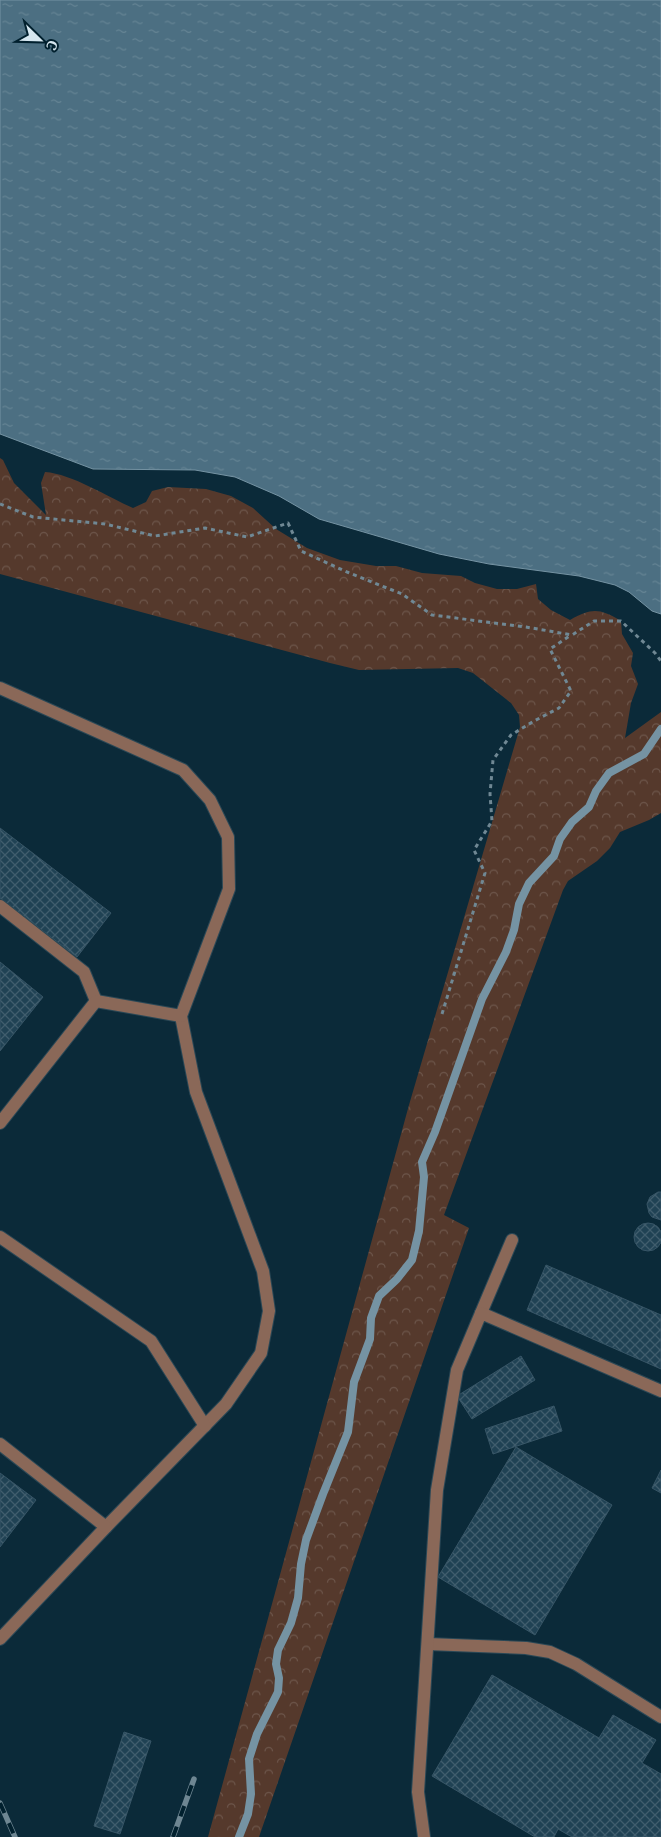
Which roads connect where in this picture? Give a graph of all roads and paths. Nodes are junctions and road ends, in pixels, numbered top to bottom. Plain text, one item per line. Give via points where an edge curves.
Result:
1 (0, 504) edge
2 (572, 635) junction
3 (661, 661) edge
4 (0, 688) edge
5 (0, 906) edge
6 (96, 1001) junction
7 (442, 1014) dead end
8 (181, 1016) junction
9 (1, 1120) edge
10 (0, 1237) edge
11 (512, 1240) dead end
12 (481, 1313) junction
13 (661, 1391) edge
14 (205, 1426) junction
15 (0, 1444) edge
16 (106, 1527) junction
17 (0, 1640) edge
18 (428, 1644) junction
19 (661, 1717) edge
20 (424, 1837) edge

1 - 2 path via 33,517 105,524 155,536 205,528 247,537 288,523 301,550 402,594 432,615
2 - 3 path via 594,621 621,621
2 - 7 path via 550,649 570,691 559,708 511,735 492,760 492,821 474,850 485,873
4 - 8 lane via 183,770 210,800 228,837 229,889
5 - 6 lane via 84,972
6 - 8 lane
6 - 9 lane
8 - 14 lane via 196,1092 263,1271 269,1311 262,1353 226,1404
10 - 14 lane via 151,1341
11 - 12 lane
12 - 13 lane
12 - 18 lane via 457,1370 437,1490
14 - 16 lane
15 - 16 lane
16 - 17 lane
18 - 19 lane via 550,1652 576,1664
18 - 20 lane via 418,1792

